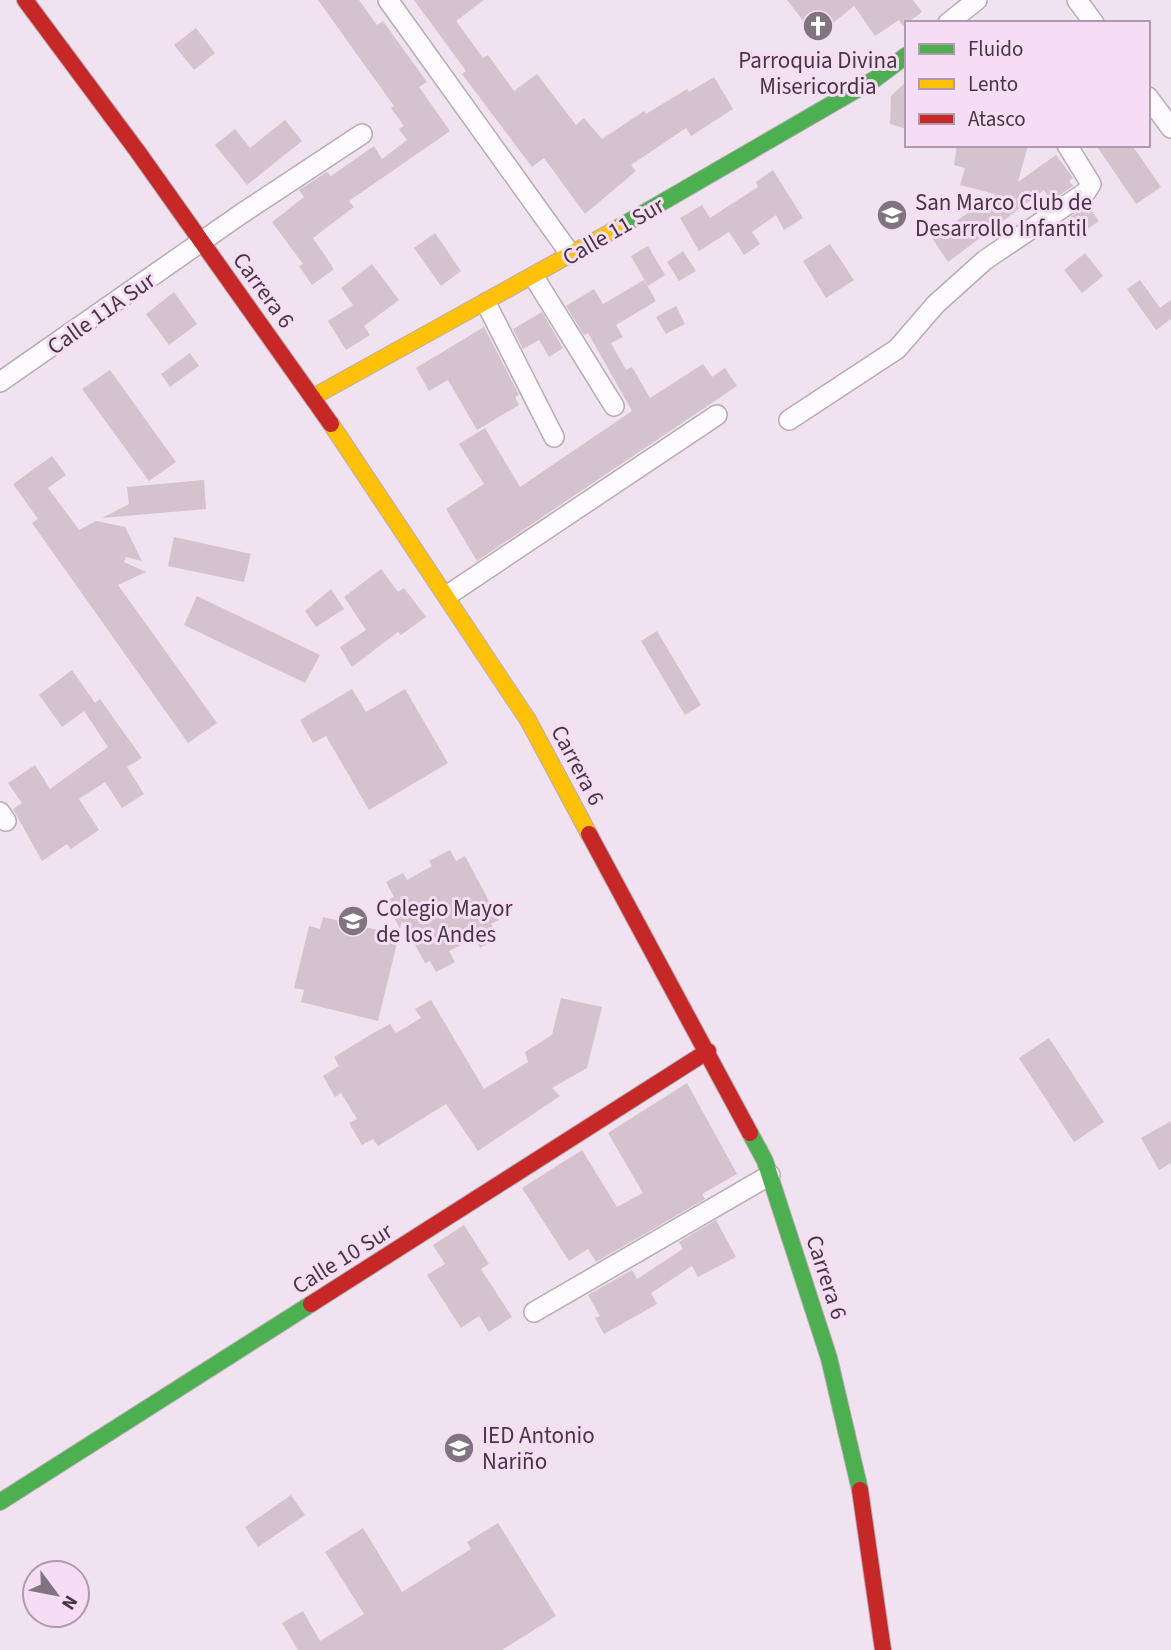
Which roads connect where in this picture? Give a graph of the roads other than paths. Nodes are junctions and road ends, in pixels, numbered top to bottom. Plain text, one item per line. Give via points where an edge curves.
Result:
1 (25, 0) edge
2 (388, 0) edge
3 (1077, 0) edge
4 (974, 3) edge
5 (951, 21) edge
6 (980, 21) edge
7 (1093, 21) edge
8 (905, 56) edge
9 (1150, 100) edge
10 (1171, 128) edge
11 (362, 134) dead end
12 (1067, 147) edge
13 (202, 243) junction
14 (571, 255) junction
15 (534, 277) junction
16 (486, 303) junction
17 (0, 382) edge
18 (313, 397) junction
19 (614, 406) dead end
20 (718, 415) dead end
21 (789, 420) dead end
22 (554, 437) dead end
23 (448, 595) junction
24 (708, 1051) junction
25 (770, 1175) junction
26 (534, 1312) dead end
27 (0, 1502) edge
28 (883, 1650) edge

1 - 13 main road, Carrera 6
2 - 14 street
3 - 7 street
4 - 5 street
4 - 6 street
8 - 14 main road, Calle 11 Sur via 874,79
9 - 10 street
11 - 13 street, Calle 11A Sur
12 - 21 street via 1089,178 1086,192 985,260 936,304 897,349
13 - 17 street, Calle 11A Sur
13 - 18 main road, Carrera 6
14 - 15 main road, Calle 11 Sur
15 - 16 main road, Calle 11 Sur
15 - 19 street
16 - 18 main road, Calle 11 Sur
16 - 22 street
18 - 23 main road, Carrera 6
20 - 23 street
23 - 24 main road, Carrera 6 via 528,720
24 - 25 main road, Carrera 6
24 - 27 main road, Calle 10 Sur
25 - 26 street
25 - 28 main road, Carrera 6 via 829,1358 857,1470

